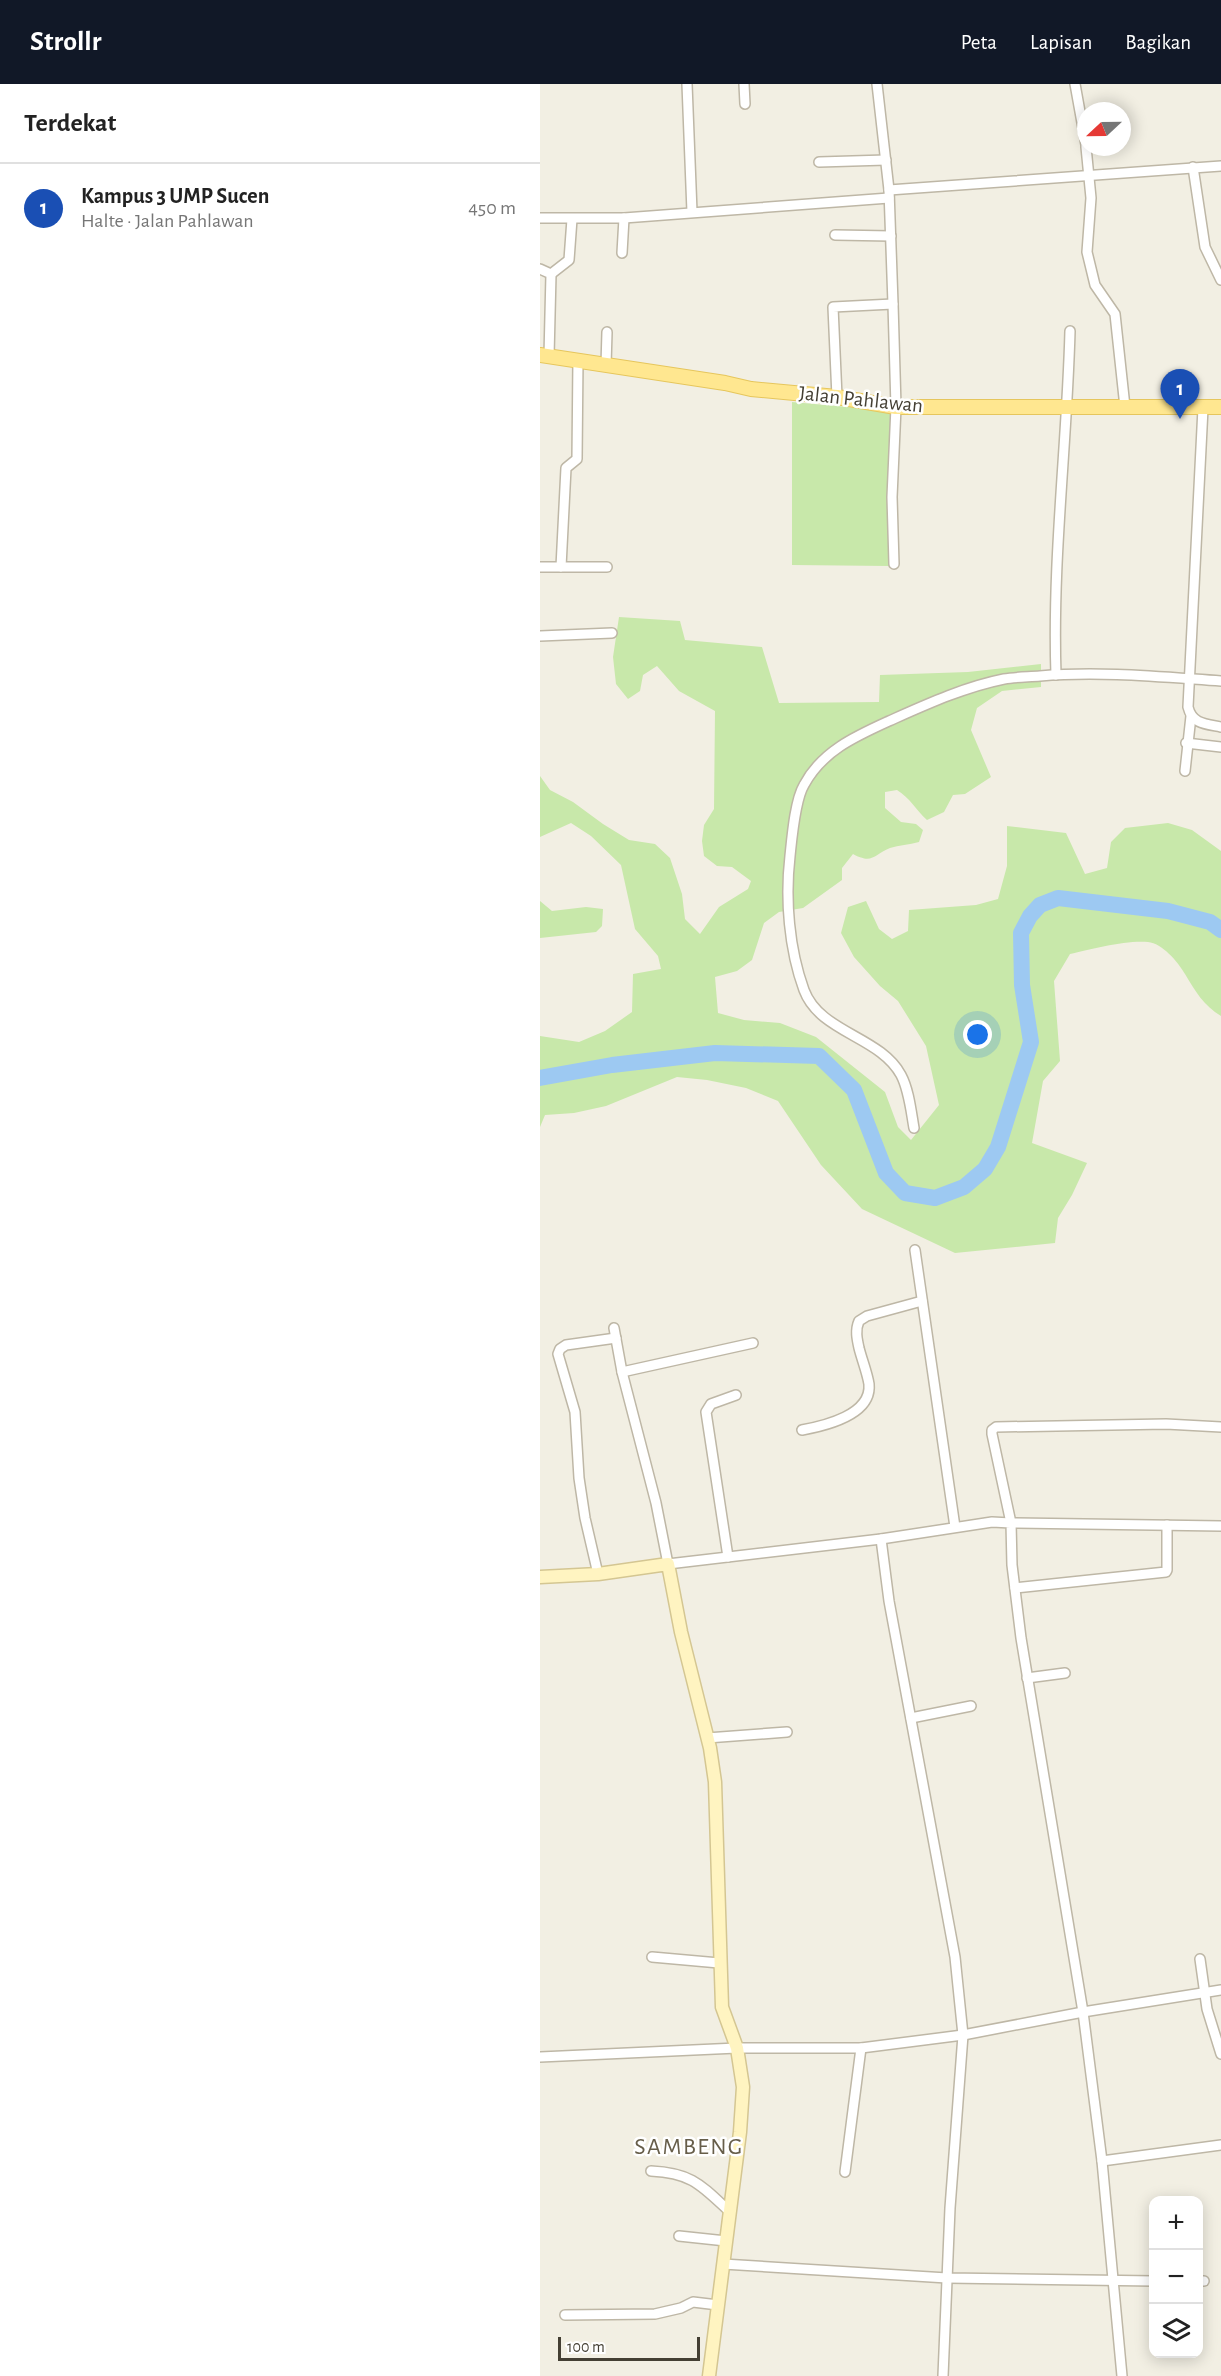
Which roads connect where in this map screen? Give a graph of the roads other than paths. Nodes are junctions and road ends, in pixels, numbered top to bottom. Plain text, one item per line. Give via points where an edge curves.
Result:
1 (687, 84) edge
2 (744, 84) edge
3 (877, 84) edge
4 (1075, 84) edge
5 (1078, 102) edge
6 (745, 104) dead end
7 (1087, 156) edge
8 (886, 160) junction
9 (819, 162) dead end
10 (1221, 166) edge
11 (1193, 167) junction
12 (1090, 176) junction
13 (889, 194) junction
14 (692, 212) junction
15 (540, 218) edge
16 (624, 218) junction
17 (572, 219) junction
18 (834, 235) dead end
19 (891, 236) junction
20 (622, 253) dead end
21 (540, 269) edge
22 (550, 274) junction
23 (1221, 280) edge
24 (893, 304) junction
25 (1070, 331) dead end
26 (607, 332) dead end
27 (544, 355) edge
28 (578, 359) junction
29 (606, 365) junction
30 (837, 397) junction
31 (896, 406) junction
32 (1068, 406) junction
33 (1125, 407) junction
34 (1221, 407) edge
35 (1203, 408) junction
36 (894, 564) dead end
37 (540, 567) edge
38 (561, 567) junction
39 (607, 567) dead end
40 (612, 633) dead end
41 (540, 636) edge
42 (1056, 675) junction
43 (1188, 679) junction
44 (1221, 681) edge
45 (1191, 716) junction
46 (1221, 726) edge
47 (1186, 743) junction
48 (1221, 747) edge
49 (1185, 771) dead end
50 (914, 1128) dead end
51 (915, 1250) dead end
52 (922, 1301) junction
53 (614, 1328) dead end
54 (616, 1338) junction
55 (753, 1342) dead end
56 (622, 1372) junction
57 (736, 1395) dead end
58 (1221, 1427) edge
59 (802, 1431) dead end
60 (1011, 1523) junction
61 (1167, 1525) junction
62 (1221, 1526) edge
63 (955, 1527) junction
64 (881, 1539) junction
65 (728, 1557) junction
66 (668, 1564) junction
67 (598, 1574) junction
68 (540, 1577) edge
69 (1015, 1588) junction
70 (1065, 1673) dead end
71 (1027, 1678) junction
72 (971, 1706) dead end
73 (911, 1718) junction
74 (787, 1732) dead end
75 (707, 1738) junction
76 (652, 1957) dead end
77 (1200, 1959) dead end
78 (719, 1963) junction
79 (1221, 1990) edge
80 (1204, 1992) junction
81 (1083, 2012) junction
82 (963, 2035) junction
83 (737, 2048) junction
84 (861, 2048) junction
85 (1221, 2055) edge
86 (540, 2057) edge
87 (1221, 2145) edge
88 (1102, 2161) junction
89 (651, 2170) dead end
90 (845, 2172) dead end
91 (730, 2212) junction
92 (679, 2236) dead end
93 (726, 2241) junction
94 (723, 2264) junction
95 (947, 2278) junction
96 (1149, 2281) edge
97 (1115, 2282) junction
98 (718, 2305) junction
99 (565, 2314) dead end
100 (709, 2376) edge
101 (943, 2376) edge
102 (1122, 2376) edge

1 - 14 street
2 - 6 street
3 - 8 street
4 - 5 street
7 - 12 street
8 - 9 street
8 - 13 street
10 - 11 street
11 - 12 street
11 - 23 street via 1205,247
12 - 13 street
12 - 33 street via 1087,252 1095,285 1115,314
13 - 14 street
13 - 19 street
14 - 16 street
15 - 17 street
16 - 17 street
16 - 20 street
17 - 22 street via 569,260
18 - 19 street
19 - 24 street
21 - 22 street
22 - 27 street
24 - 30 street via 833,307
24 - 31 street
25 - 32 street
26 - 29 street
27 - 28 main road, Jalan Pahlawan
28 - 29 main road, Jalan Pahlawan
28 - 38 street via 577,459 566,468
29 - 30 main road, Jalan Pahlawan via 751,389
30 - 31 main road, Jalan Pahlawan
31 - 32 main road, Jalan Pahlawan
31 - 36 street
32 - 33 main road, Jalan Pahlawan
32 - 42 street via 1058,520
33 - 35 main road, Jalan Pahlawan
34 - 35 main road, Jalan Pahlawan
35 - 43 street
37 - 38 street
38 - 39 street
40 - 41 street
42 - 43 street via 1138,674
42 - 50 street via 1004,679 925,705 859,734 824,757 802,786 788,870 788,909 804,990 821,1015 891,1062 906,1088
43 - 44 street
43 - 45 street
45 - 46 street via 1196,721
45 - 47 street
47 - 48 street
47 - 49 street
51 - 52 street
52 - 59 street via 859,1321 856,1337 869,1384 868,1396 844,1417
52 - 63 street
53 - 54 street
54 - 56 street
54 - 67 street via 566,1345 558,1354 575,1412 579,1478
55 - 56 street
56 - 66 street
57 - 65 street via 711,1404 706,1412
58 - 60 street via 996,1427 992,1434
60 - 61 street
60 - 63 street
60 - 69 street
61 - 62 street
61 - 69 street via 1166,1572
63 - 64 street
64 - 65 street
64 - 73 street
65 - 66 street
66 - 67 street
66 - 75 street
67 - 68 street
69 - 71 street
70 - 71 street
71 - 81 street
72 - 73 street
73 - 82 street via 955,1957
74 - 75 street
75 - 78 street via 717,1811
76 - 78 street
77 - 80 street
78 - 83 street via 722,2007
79 - 80 street
80 - 81 street
80 - 85 street
81 - 82 street
81 - 88 street
82 - 84 street
82 - 95 street
83 - 84 street
83 - 86 street
83 - 91 street via 742,2104
84 - 90 street
87 - 88 street
88 - 97 street
89 - 91 street via 685,2175
91 - 93 street
92 - 93 street
93 - 94 street
94 - 95 street
94 - 98 street
95 - 97 street
95 - 101 street
96 - 97 street
97 - 102 street
98 - 99 street via 693,2302 655,2314
98 - 100 street

